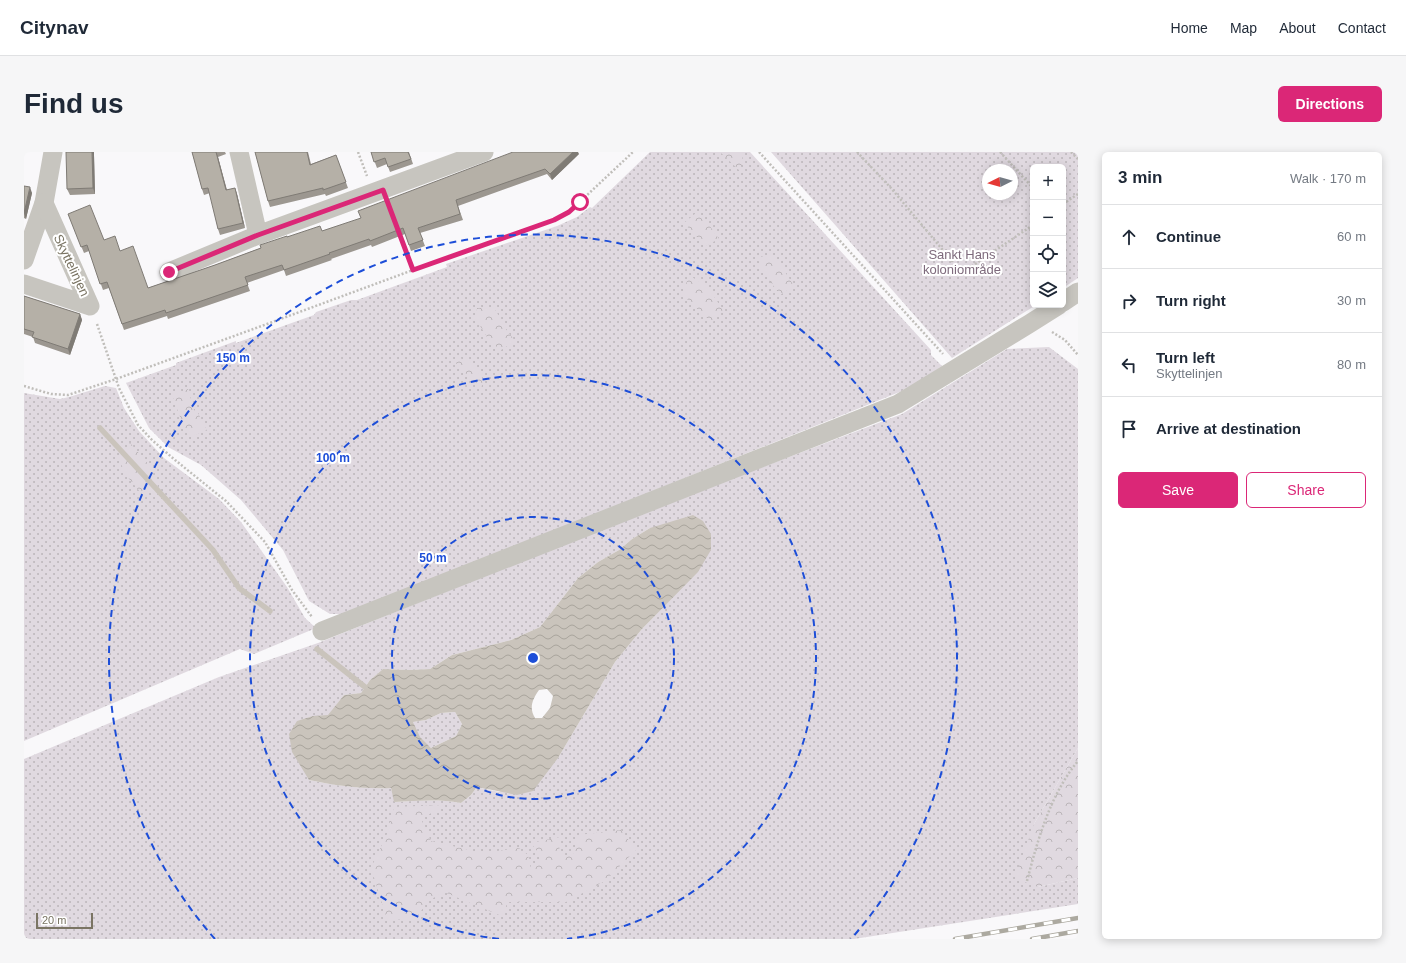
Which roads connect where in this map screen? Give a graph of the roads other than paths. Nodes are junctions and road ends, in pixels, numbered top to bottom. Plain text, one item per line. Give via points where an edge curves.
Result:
1 (53, 152) edge
2 (239, 152) edge
3 (484, 152) edge
4 (44, 203) junction
5 (258, 235) junction
6 (24, 260) edge
7 (169, 272) dead end
8 (24, 284) edge
9 (1078, 292) edge
10 (1066, 300) edge
11 (1054, 308) edge
12 (322, 631) road end

1 - 4 street, Skyttelinjen
2 - 5 street
3 - 5 street
4 - 6 street, Skyttelinjen
4 - 8 street, Skyttelinjen via 90,306
5 - 7 street
9 - 10 street
11 - 12 street via 898,404

